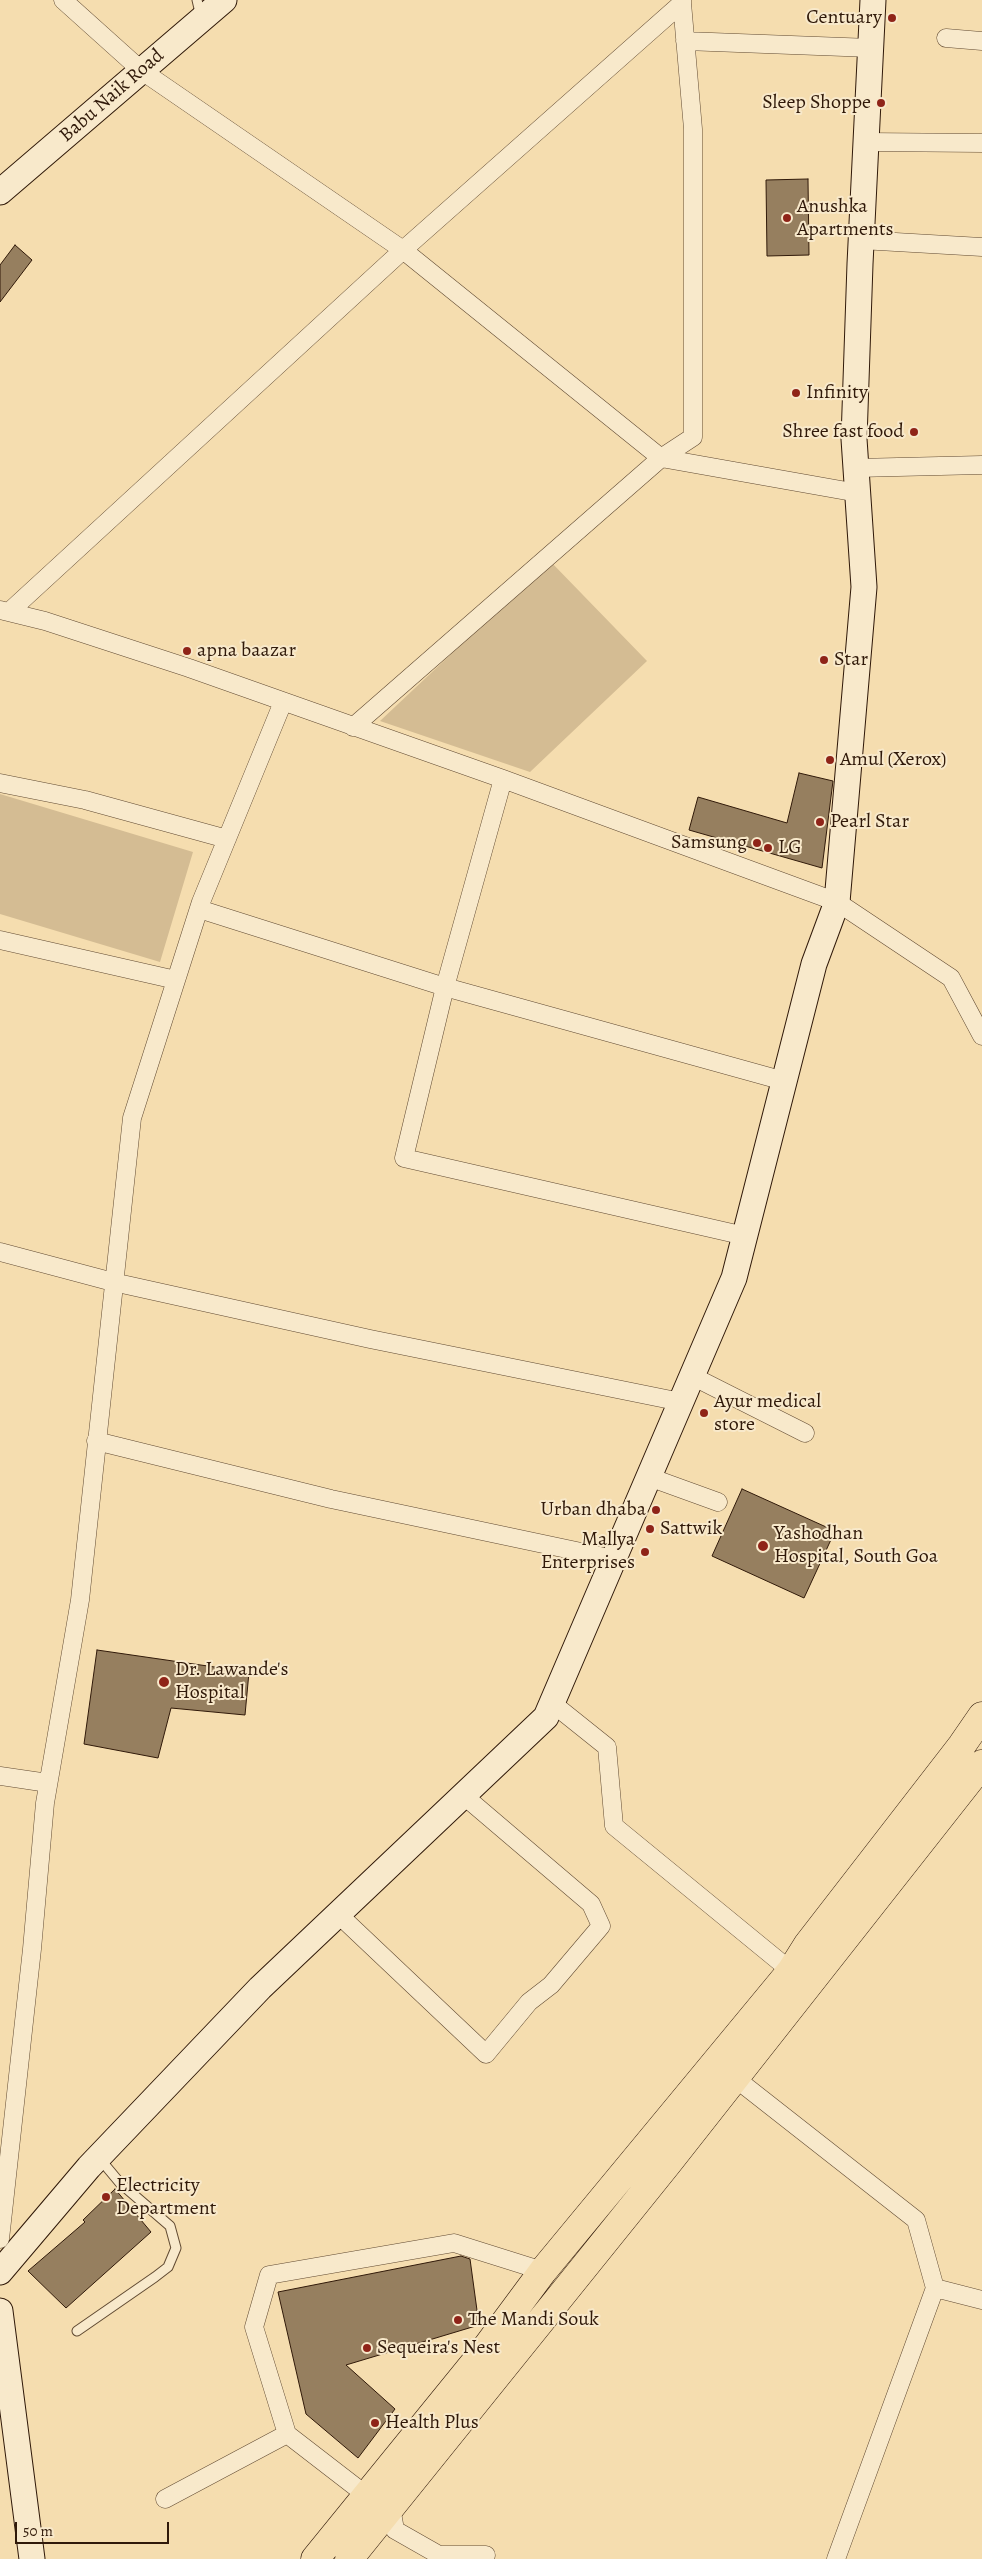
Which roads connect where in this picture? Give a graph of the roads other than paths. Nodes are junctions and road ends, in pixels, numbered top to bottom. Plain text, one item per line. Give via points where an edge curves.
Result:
1 (63, 0) edge
2 (224, 0) edge
3 (873, 0) edge
4 (682, 2) edge
5 (199, 10) edge
6 (946, 38) dead end
7 (685, 41) junction
8 (982, 41) edge
9 (871, 48) junction
10 (142, 70) junction
11 (866, 142) junction
12 (982, 143) edge
13 (0, 192) edge
14 (861, 240) junction
15 (982, 247) edge
16 (403, 250) junction
17 (661, 458) junction
18 (982, 465) edge
19 (856, 468) junction
20 (858, 493) junction
21 (4, 611) edge
22 (283, 702) junction
23 (353, 727) junction
24 (503, 779) junction
25 (0, 783) edge
26 (227, 840) junction
27 (837, 902) junction
28 (199, 909) junction
29 (0, 940) edge
30 (176, 980) junction
31 (444, 987) junction
32 (982, 1036) edge
33 (784, 1081) junction
34 (745, 1236) junction
35 (0, 1252) edge
36 (113, 1282) junction
37 (692, 1376) junction
38 (681, 1402) junction
39 (805, 1434) dead end
40 (96, 1442) junction
41 (649, 1477) junction
42 (718, 1502) dead end
43 (614, 1559) junction
44 (552, 1703) junction
45 (982, 1716) edge
46 (982, 1764) edge
47 (0, 1776) edge
48 (48, 1783) junction
49 (463, 1795) junction
50 (338, 1914) junction
51 (791, 1970) junction
52 (735, 2078) junction
53 (98, 2157) junction
54 (0, 2239) edge
55 (543, 2271) junction
56 (0, 2272) edge
57 (935, 2288) junction
58 (982, 2300) edge
59 (0, 2311) edge
60 (77, 2331) dead end
61 (287, 2434) junction
62 (366, 2495) junction
63 (165, 2499) dead end
64 (391, 2507) junction
65 (486, 2555) dead end
66 (32, 2559) edge
67 (315, 2559) edge
68 (349, 2559) edge
69 (836, 2559) edge

1 - 10 street
2 - 5 street, Babu Naik Road
3 - 9 street
4 - 7 street
4 - 16 street
5 - 10 street, Babu Naik Road
6 - 8 street
7 - 9 street
7 - 17 street via 693,129 693,436
9 - 11 street
10 - 13 street, Babu Naik Road
10 - 16 street
11 - 12 street
11 - 14 street
14 - 15 street
14 - 19 street via 854,439
16 - 17 street
16 - 21 street
17 - 20 street
17 - 23 street
18 - 19 street
19 - 20 street
20 - 27 street via 864,587
21 - 22 street via 180,665
22 - 23 street
22 - 26 street
23 - 24 street
24 - 27 street
24 - 31 street
25 - 26 street via 85,800
26 - 28 street
27 - 32 street via 951,978
27 - 33 street via 814,964
28 - 30 street
28 - 31 street
29 - 30 street
30 - 36 street via 132,1118
31 - 33 street
31 - 34 street via 404,1158
33 - 34 street
34 - 37 street via 734,1278
35 - 36 street
36 - 38 street via 370,1339
36 - 40 street
37 - 38 street
37 - 39 street
38 - 41 street
40 - 43 street via 331,1499
40 - 48 street via 80,1600
41 - 42 street
41 - 43 street
43 - 44 street
44 - 49 street via 546,1717
44 - 51 street via 607,1747 614,1826
45 - 51 main road
46 - 52 main road
47 - 48 street
48 - 54 street
49 - 50 street
49 - 50 street via 591,1904 601,1926 551,1985 529,2002 486,2054
50 - 53 street via 260,1988
51 - 55 main road
52 - 57 street via 916,2220
52 - 64 main road
53 - 56 street
53 - 60 lane via 120,2183 170,2226 176,2248 168,2267
55 - 61 street via 454,2243 270,2275 254,2327
55 - 62 main road via 480,2356
57 - 58 street
57 - 69 street
59 - 66 street
61 - 62 street
61 - 63 street
62 - 67 main road
64 - 65 street via 395,2530 439,2555
64 - 68 main road

